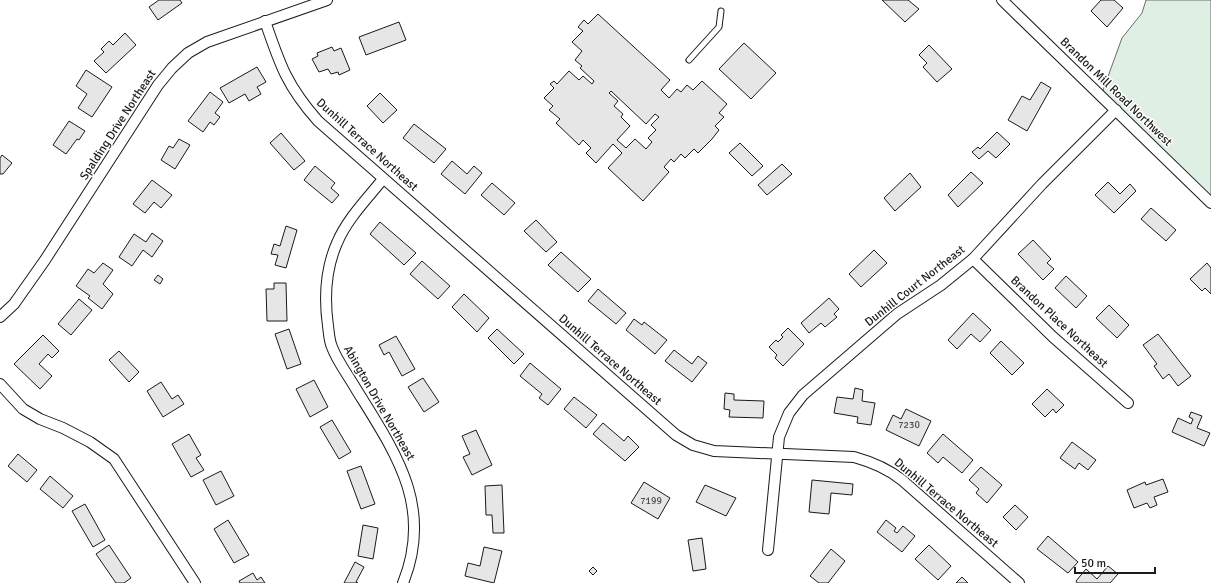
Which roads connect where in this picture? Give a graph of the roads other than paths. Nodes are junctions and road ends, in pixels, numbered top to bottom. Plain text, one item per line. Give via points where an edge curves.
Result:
1 (327, 0) edge
2 (1002, 0) edge
3 (721, 11) dead end
4 (265, 21) junction
5 (689, 60) dead end
6 (1116, 110) junction
7 (383, 179) junction
8 (1211, 203) edge
9 (973, 259) junction
10 (0, 317) edge
11 (0, 384) edge
12 (1128, 403) dead end
13 (776, 454) junction
14 (768, 550) dead end
15 (195, 583) edge
16 (402, 583) edge
17 (1019, 583) edge

1 - 4 street, Spalding Drive Northeast
2 - 6 street, Brandon Mill Road Northwest
3 - 5 lane via 719,27
4 - 7 street, Dunhill Terrace Northeast via 282,69 300,101 318,121
4 - 10 street, Spalding Drive Northeast via 207,42 172,68 158,85 46,260 14,304
6 - 8 street, Brandon Mill Road Northwest
6 - 9 street, Dunhill Court Northeast via 1042,184
7 - 13 street, Dunhill Terrace Northeast via 676,435 693,445 714,451
7 - 16 street, Abington Drive Northeast via 350,220 337,241 327,272 325,303 333,351 392,447 408,484 414,528 412,551
9 - 12 street, Brandon Place Northeast via 1053,337
9 - 13 street, Dunhill Court Northeast via 941,285 897,314 803,395 785,422
11 - 15 street via 23,409 90,442 114,459
13 - 14 street, Dunhill Court Northeast
13 - 17 street, Dunhill Terrace Northeast via 854,457 889,470

